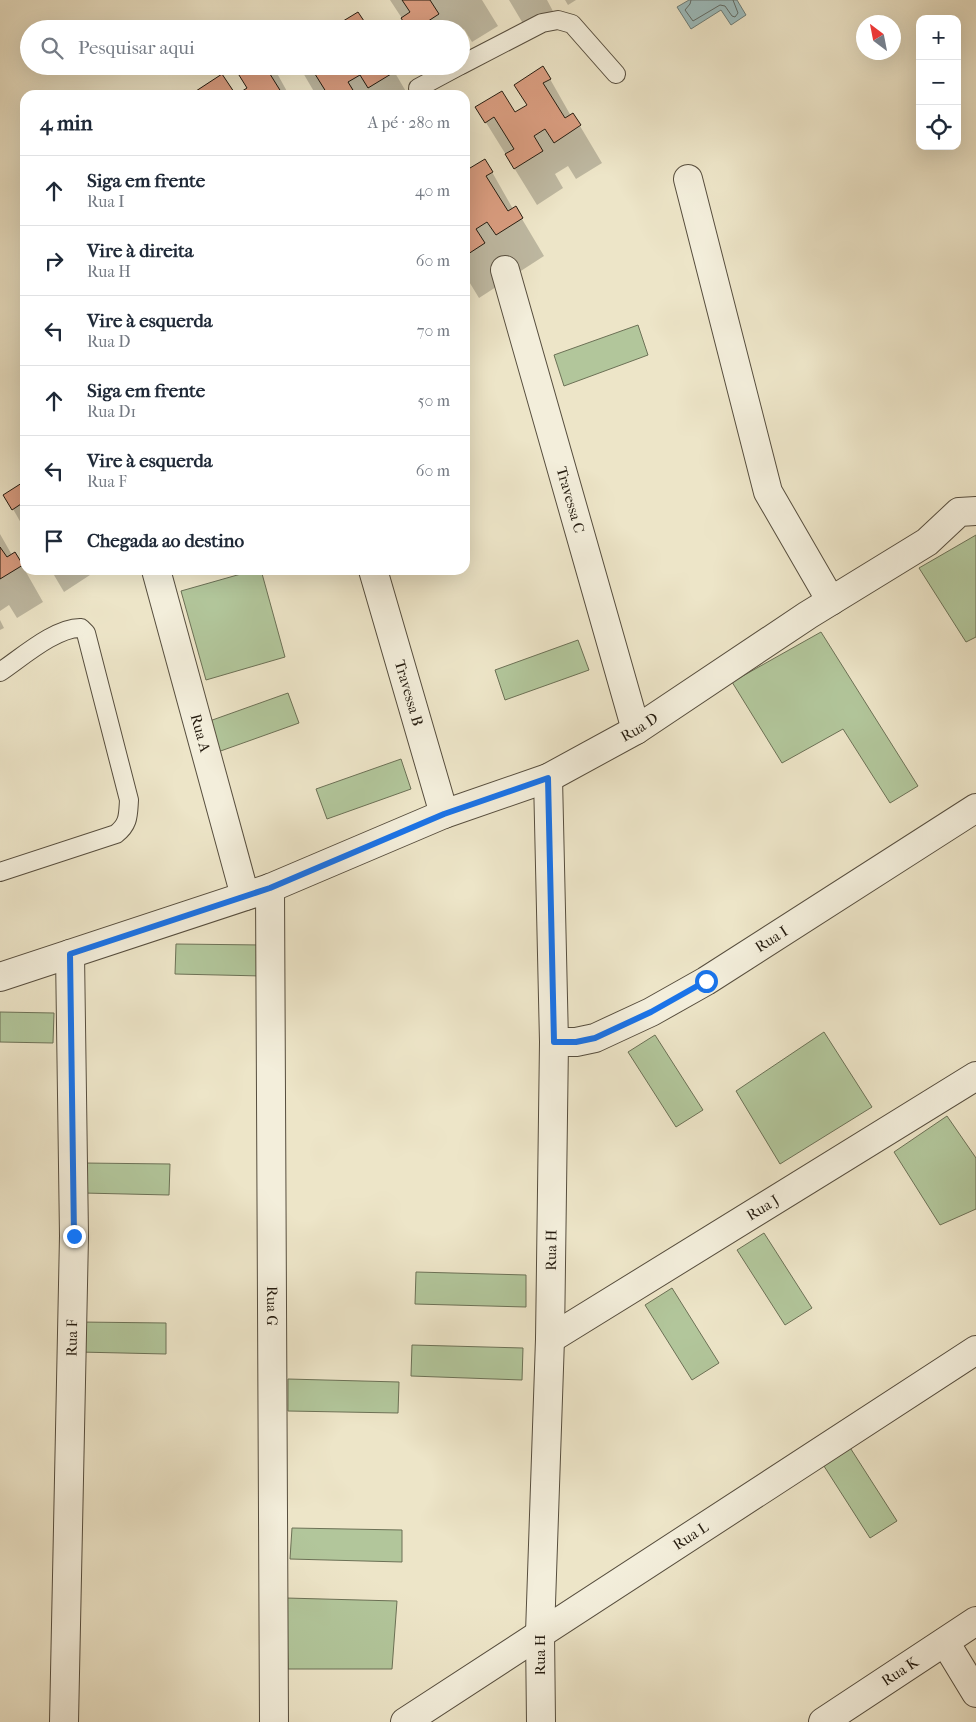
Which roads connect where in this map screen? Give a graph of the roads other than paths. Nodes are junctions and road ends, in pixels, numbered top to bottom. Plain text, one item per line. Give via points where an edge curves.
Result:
1 (470, 61) edge
2 (616, 74) dead end
3 (443, 75) edge
4 (418, 88) dead end
5 (688, 179) dead end
6 (505, 270) dead end
7 (976, 511) edge
8 (158, 575) edge
9 (374, 575) edge
10 (831, 601) junction
11 (0, 672) edge
12 (636, 730) junction
13 (548, 778) junction
14 (976, 808) edge
15 (444, 814) junction
16 (0, 872) edge
17 (257, 892) junction
18 (70, 954) junction
19 (0, 977) edge
20 (554, 1042) junction
21 (976, 1076) edge
22 (550, 1339) junction
23 (976, 1350) edge
24 (976, 1621) edge
25 (540, 1633) junction
26 (945, 1642) junction
27 (976, 1693) edge
28 (64, 1722) edge
29 (274, 1722) edge
30 (405, 1722) edge
31 (541, 1722) edge
32 (823, 1722) edge

1 - 2 lane via 542,23 558,20 572,24
3 - 4 lane
5 - 10 street via 768,492
6 - 12 street, Travessa C
7 - 10 street, Rua D via 959,512 927,542
8 - 17 street, Rua A
9 - 15 street, Travessa B
10 - 12 street, Rua D
11 - 16 lane via 60,631 81,628 86,633 129,800 128,818 124,828 116,834
12 - 13 street, Rua D
13 - 15 street, Rua D
13 - 20 street, Rua H
14 - 20 street, Rua I via 706,981 651,1012 595,1038
15 - 17 street, Rua D
17 - 18 street, Rua D
17 - 29 street, Rua G
18 - 19 street, Rua D
18 - 28 street, Rua F via 74,1236
20 - 22 street, Rua H
21 - 22 street, Rua J
22 - 25 street, Rua H
23 - 25 street, Rua L
24 - 26 street, Rua K
25 - 30 street, Rua L
25 - 31 street, Rua H
26 - 27 street
26 - 32 street, Rua K

